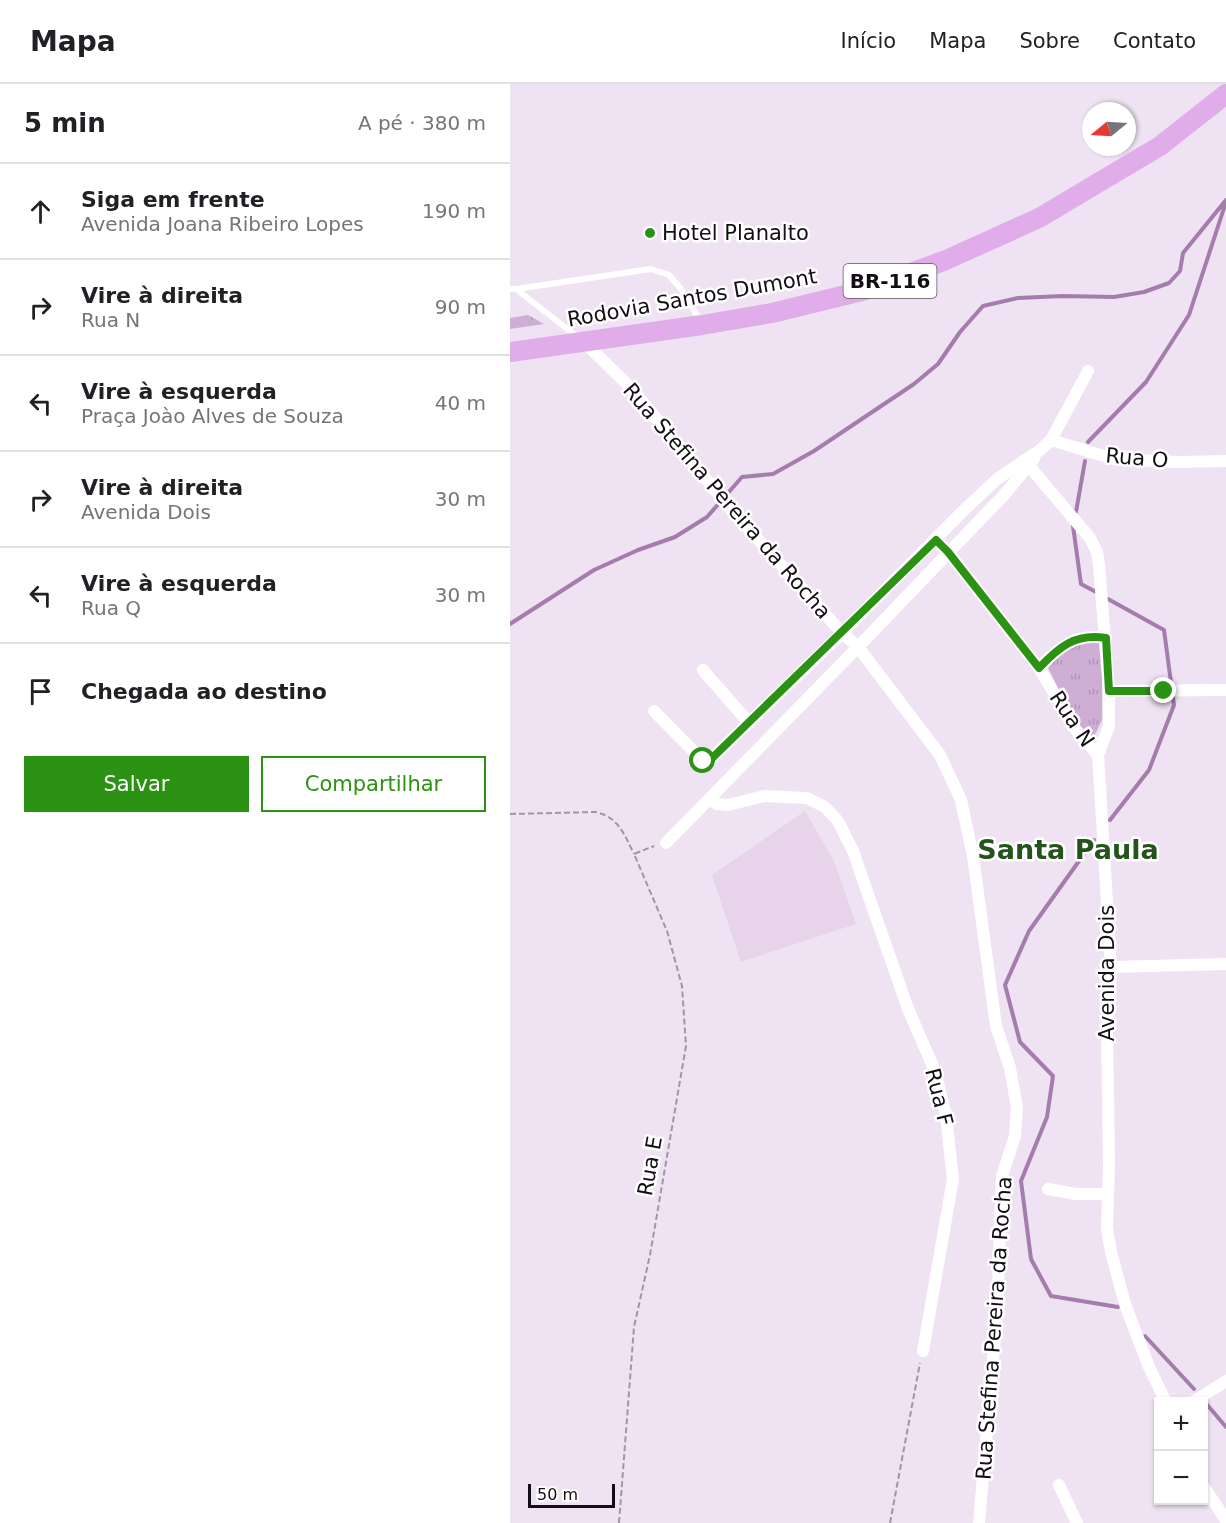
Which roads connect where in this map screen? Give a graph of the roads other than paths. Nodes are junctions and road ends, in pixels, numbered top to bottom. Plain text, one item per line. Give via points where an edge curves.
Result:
1 (1226, 94) edge
2 (513, 289) edge
3 (702, 325) junction
4 (584, 342) junction
5 (510, 352) edge
6 (1088, 371) dead end
7 (1051, 440) junction
8 (1226, 461) edge
9 (1027, 463) junction
10 (936, 540) junction
11 (948, 552) junction
12 (842, 633) junction
13 (1106, 638) junction
14 (858, 647) junction
15 (1039, 668) junction
16 (703, 670) dead end
17 (1226, 690) edge
18 (1109, 691) junction
19 (654, 711) dead end
20 (749, 723) junction
21 (1098, 755) junction
22 (710, 800) junction
23 (666, 843) road end
24 (1226, 964) edge
25 (1111, 967) junction
26 (1048, 1189) dead end
27 (1108, 1194) junction
28 (923, 1351) road end
29 (1226, 1381) edge
30 (1164, 1397) edge
31 (1200, 1397) edge
32 (1059, 1485) dead end
33 (1208, 1494) edge
34 (1226, 1520) edge
35 (979, 1523) edge
36 (1077, 1523) edge

1 - 3 highway, Rodovia Santos Dumont / BR-116 via 1160,146 1039,218 946,260 862,291
2 - 3 lane via 651,269 669,276 681,289
2 - 4 lane
3 - 4 highway, Rodovia Santos Dumont / BR-116
4 - 5 highway, Rodovia Santos Dumont / BR-116
4 - 12 street, Rua Stefina Pereira da Rocha via 633,390 728,506
6 - 7 street
7 - 8 street, Rua O via 1114,459
7 - 9 street
9 - 10 street via 997,479
9 - 11 street via 1003,496
9 - 13 street, Avenida Dois via 1090,538 1097,552
10 - 11 street, Rua N
10 - 12 street
11 - 14 street
11 - 15 street, Rua N
12 - 14 street, Rua Stefina Pereira da Rocha
12 - 20 street
13 - 15 street via 1078,638 1055,651
13 - 18 street, Avenida Dois
14 - 22 street
14 - 35 street, Rua Stefina Pereira da Rocha via 940,755 961,800 973,856 996,1026 1010,1068 1017,1108 1015,1136 1002,1176 997,1312
15 - 21 street, Rua N via 1076,730
16 - 20 street
17 - 18 street
18 - 21 street, Avenida Dois via 1109,726
19 - 20 street via 708,762
21 - 25 street, Avenida Dois
22 - 23 street
22 - 28 street, Rua F via 728,805 764,796 807,798 825,807 838,821 853,851 935,1071 946,1116 953,1179
24 - 25 street
25 - 27 street, Avenida Dois via 1107,1030
26 - 27 street
27 - 30 street, Avenida Dois via 1111,1252 1129,1314
29 - 31 street
32 - 36 street
33 - 34 street

